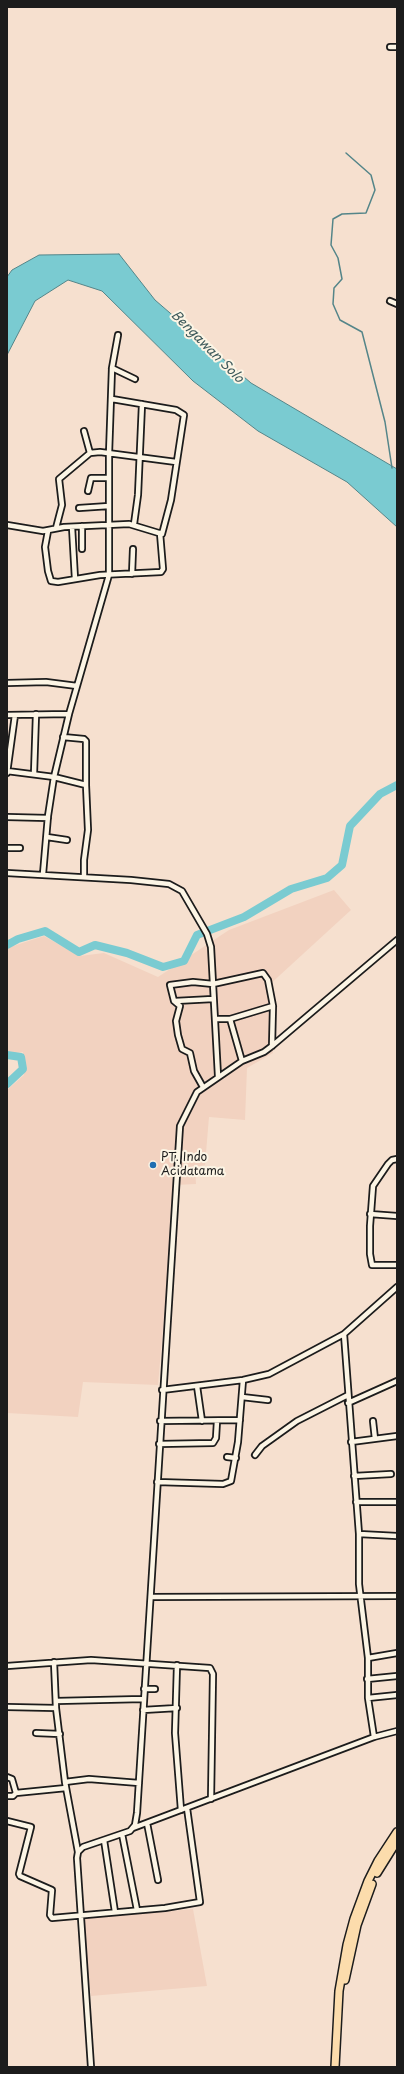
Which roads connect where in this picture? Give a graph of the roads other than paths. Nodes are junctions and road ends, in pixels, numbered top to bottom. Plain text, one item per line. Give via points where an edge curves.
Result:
1 (390, 47) dead end
2 (397, 47) edge
3 (390, 302) dead end
4 (397, 304) edge
5 (118, 335) dead end
6 (112, 368) junction
7 (135, 379) dead end
8 (112, 399) junction
9 (142, 404) junction
10 (84, 431) dead end
11 (90, 453) junction
12 (109, 454) junction
13 (139, 457) junction
14 (176, 462) junction
15 (108, 478) junction
16 (88, 491) dead end
17 (109, 506) junction
18 (79, 508) dead end
19 (134, 524) junction
20 (7, 525) edge
21 (109, 525) junction
22 (82, 526) junction
23 (72, 527) junction
24 (56, 528) junction
25 (48, 531) junction
26 (160, 533) junction
27 (132, 548) dead end
28 (82, 549) dead end
29 (132, 574) junction
30 (109, 575) junction
31 (75, 579) junction
32 (7, 682) edge
33 (77, 686) junction
34 (36, 714) junction
35 (69, 714) junction
36 (7, 715) edge
37 (16, 715) junction
38 (64, 737) junction
39 (7, 772) edge
40 (34, 774) junction
41 (54, 777) junction
42 (86, 785) junction
43 (7, 817) edge
44 (48, 818) junction
45 (46, 837) junction
46 (67, 840) dead end
47 (7, 848) edge
48 (20, 848) dead end
49 (7, 873) edge
50 (43, 874) junction
51 (84, 876) junction
52 (397, 940) edge
53 (212, 984) junction
54 (213, 999) junction
55 (174, 1001) junction
56 (273, 1006) junction
57 (215, 1019) junction
58 (230, 1019) junction
59 (272, 1046) junction
60 (242, 1062) junction
61 (218, 1076) junction
62 (203, 1087) junction
63 (397, 1159) edge
64 (370, 1214) junction
65 (397, 1216) edge
66 (397, 1265) edge
67 (397, 1287) edge
68 (344, 1334) junction
69 (242, 1380) junction
70 (397, 1381) edge
71 (197, 1386) junction
72 (162, 1390) junction
73 (242, 1397) junction
74 (348, 1399) junction
75 (268, 1400) dead end
76 (240, 1420) junction
77 (160, 1421) junction
78 (202, 1421) junction
79 (217, 1421) junction
80 (373, 1421) dead end
81 (397, 1436) edge
82 (375, 1439) junction
83 (351, 1442) junction
84 (159, 1444) junction
85 (255, 1455) dead end
86 (227, 1457) dead end
87 (236, 1458) junction
88 (391, 1474) dead end
89 (354, 1476) junction
90 (157, 1482) junction
91 (356, 1502) junction
92 (397, 1502) edge
93 (359, 1534) junction
94 (397, 1536) edge
95 (361, 1596) junction
96 (397, 1596) edge
97 (151, 1597) junction
98 (397, 1653) edge
99 (368, 1658) junction
100 (54, 1662) junction
101 (146, 1664) junction
102 (177, 1665) junction
103 (7, 1666) edge
104 (397, 1676) edge
105 (367, 1679) junction
106 (144, 1689) junction
107 (155, 1689) dead end
108 (397, 1695) edge
109 (368, 1698) junction
110 (143, 1699) junction
111 (56, 1701) junction
112 (7, 1707) edge
113 (56, 1708) junction
114 (177, 1708) junction
115 (143, 1710) junction
116 (397, 1731) edge
117 (36, 1733) dead end
118 (60, 1734) junction
119 (374, 1737) junction
120 (7, 1777) edge
121 (65, 1782) junction
122 (139, 1783) junction
123 (66, 1788) junction
124 (16, 1793) junction
125 (7, 1796) edge
126 (211, 1799) junction
127 (187, 1808) junction
128 (181, 1810) junction
129 (7, 1821) edge
130 (147, 1823) junction
131 (134, 1828) junction
132 (397, 1832) edge
133 (122, 1834) junction
134 (104, 1840) junction
135 (397, 1841) edge
136 (78, 1852) junction
137 (158, 1880) dead end
138 (137, 1910) junction
139 (115, 1912) junction
140 (80, 1916) junction
141 (91, 2067) edge
142 (336, 2067) edge
143 (340, 2067) edge

1 - 2 street
3 - 4 street
5 - 6 street
6 - 7 street
6 - 8 street
8 - 9 street
8 - 12 street
9 - 13 street
9 - 14 street via 184,414
10 - 11 street
11 - 12 street
11 - 24 street via 59,479 62,505
12 - 13 street
12 - 15 street
13 - 14 street
13 - 19 street
14 - 26 street via 171,500 162,534
15 - 16 street via 90,478
15 - 17 street
17 - 18 street
17 - 21 street
19 - 21 street
19 - 26 street
20 - 25 street
21 - 22 street
21 - 30 street
22 - 23 street
22 - 28 street
23 - 24 street
23 - 31 street
24 - 25 street
25 - 31 street via 46,557 51,581
26 - 29 street via 163,571
27 - 29 street
29 - 30 street
30 - 31 street
30 - 33 street
32 - 33 street via 46,682
33 - 35 street
34 - 35 street
34 - 37 street
34 - 40 street
35 - 38 street
36 - 37 street
37 - 39 street
38 - 41 street
38 - 42 street via 86,740
39 - 40 street
40 - 41 street
41 - 42 street
41 - 44 street
42 - 51 street via 88,830
43 - 44 street
44 - 45 street
45 - 46 street
45 - 50 street
47 - 48 street
49 - 50 street
50 - 51 street
51 - 53 street via 177,887 184,894 212,947
52 - 59 street
53 - 54 street
53 - 55 street via 193,982 170,985
53 - 56 street via 263,973 268,980
54 - 55 street
54 - 57 street
55 - 62 street via 180,1006 176,1021 182,1046 190,1053 194,1071
56 - 58 street
56 - 59 street
57 - 58 street
57 - 61 street
58 - 60 street
59 - 60 street
60 - 61 street
61 - 62 street
62 - 72 street via 191,1100 179,1130
63 - 64 street via 388,1164 373,1186
64 - 65 street
64 - 66 street via 372,1263
67 - 68 street
68 - 69 street via 269,1374
68 - 74 street
69 - 71 street
69 - 73 street
70 - 74 street
71 - 72 street
71 - 78 street
72 - 77 street
73 - 75 street
73 - 76 street
74 - 83 street
74 - 85 street via 297,1421 262,1446
76 - 79 street
76 - 87 street
77 - 78 street
77 - 84 street
78 - 79 street
79 - 84 street via 216,1441 213,1443
80 - 82 street
81 - 82 street
82 - 83 street
83 - 89 street
84 - 90 street
86 - 87 street
87 - 90 street via 233,1478 226,1484
88 - 89 street
89 - 91 street
90 - 97 street
91 - 92 street
91 - 93 street
93 - 94 street
93 - 95 street
95 - 96 street
95 - 97 street
95 - 99 street
97 - 101 street
98 - 99 street
99 - 105 street
100 - 101 street via 91,1660
100 - 103 street
100 - 111 street
101 - 102 street
101 - 106 street
102 - 114 street
102 - 126 street via 208,1667 212,1670
104 - 105 street
105 - 109 street
106 - 107 street
106 - 110 street
108 - 109 street
109 - 119 street
110 - 111 street
110 - 115 street
111 - 113 street
112 - 113 street
113 - 118 street
114 - 115 street
114 - 128 street via 175,1733
115 - 122 street
116 - 119 street
117 - 118 street
118 - 121 street
119 - 126 street
120 - 124 street via 12,1779
121 - 122 street via 89,1779
121 - 123 street
122 - 131 street
123 - 124 street
123 - 136 street
124 - 125 street
126 - 127 street
127 - 128 street
127 - 138 street via 200,1902
128 - 130 street
129 - 140 street via 32,1827 19,1874 52,1890 51,1917
130 - 131 street
130 - 137 street
131 - 133 street
132 - 142 highway via 368,1881 347,1945 339,1991
133 - 134 street
133 - 138 street
134 - 136 street via 83,1847
134 - 139 street
135 - 143 highway via 371,1887 352,1944 345,1981
136 - 140 street
138 - 139 street
139 - 140 street
140 - 141 street

